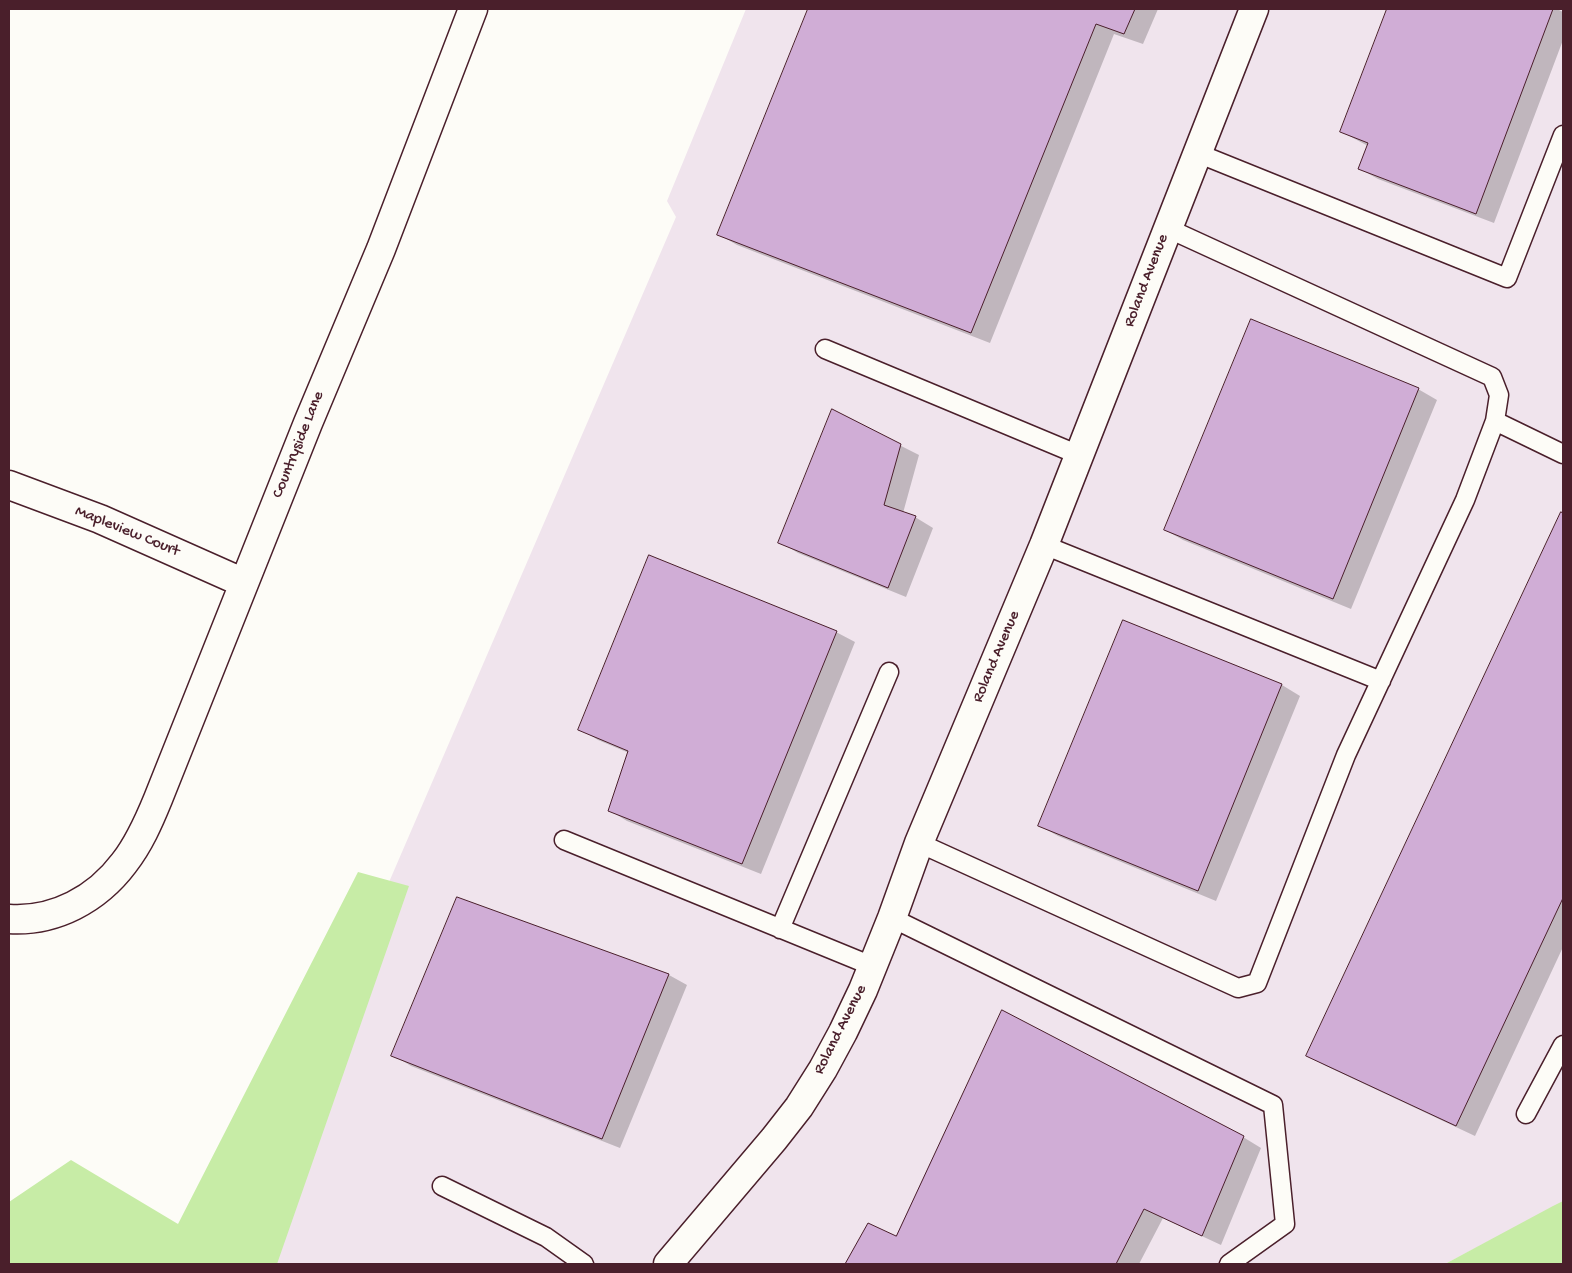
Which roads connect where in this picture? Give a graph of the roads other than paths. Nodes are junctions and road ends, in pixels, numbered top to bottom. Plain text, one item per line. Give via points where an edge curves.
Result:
1 (473, 9) edge
2 (1254, 9) edge
3 (1563, 135) edge
4 (1197, 153) junction
5 (1167, 228) junction
6 (825, 349) dead end
7 (1495, 421) junction
8 (1563, 454) edge
9 (1079, 455) junction
10 (9, 485) edge
11 (1044, 544) junction
12 (244, 583) junction
13 (888, 672) dead end
14 (1381, 681) junction
15 (564, 840) dead end
16 (919, 843) junction
17 (892, 918) junction
18 (9, 919) edge
19 (780, 929) junction
20 (872, 966) junction
21 (1563, 1044) edge
22 (1526, 1114) dead end
23 (442, 1186) dead end
24 (584, 1264) edge
25 (668, 1264) edge
26 (1229, 1264) edge

1 - 12 street, Countryside Lane via 367,285
2 - 4 street, Roland Avenue
3 - 4 lane via 1507,278
4 - 5 street, Roland Avenue
5 - 7 lane via 1492,377 1499,395
5 - 9 street, Roland Avenue
6 - 9 lane
7 - 8 lane
7 - 14 lane via 1465,500
9 - 11 street, Roland Avenue
10 - 12 street, Mapleview Court via 100,519
11 - 14 lane
11 - 16 street, Roland Avenue
12 - 18 street, Countryside Lane via 158,799 125,862 103,886 81,903 24,920
13 - 19 lane
14 - 16 lane via 1346,755 1257,983 1238,988
15 - 19 lane
16 - 17 street, Roland Avenue
17 - 20 street, Roland Avenue
17 - 26 lane via 1273,1105 1285,1224
19 - 20 lane
20 - 25 street, Roland Avenue via 843,1032 799,1107
21 - 22 lane
23 - 24 lane via 546,1238

